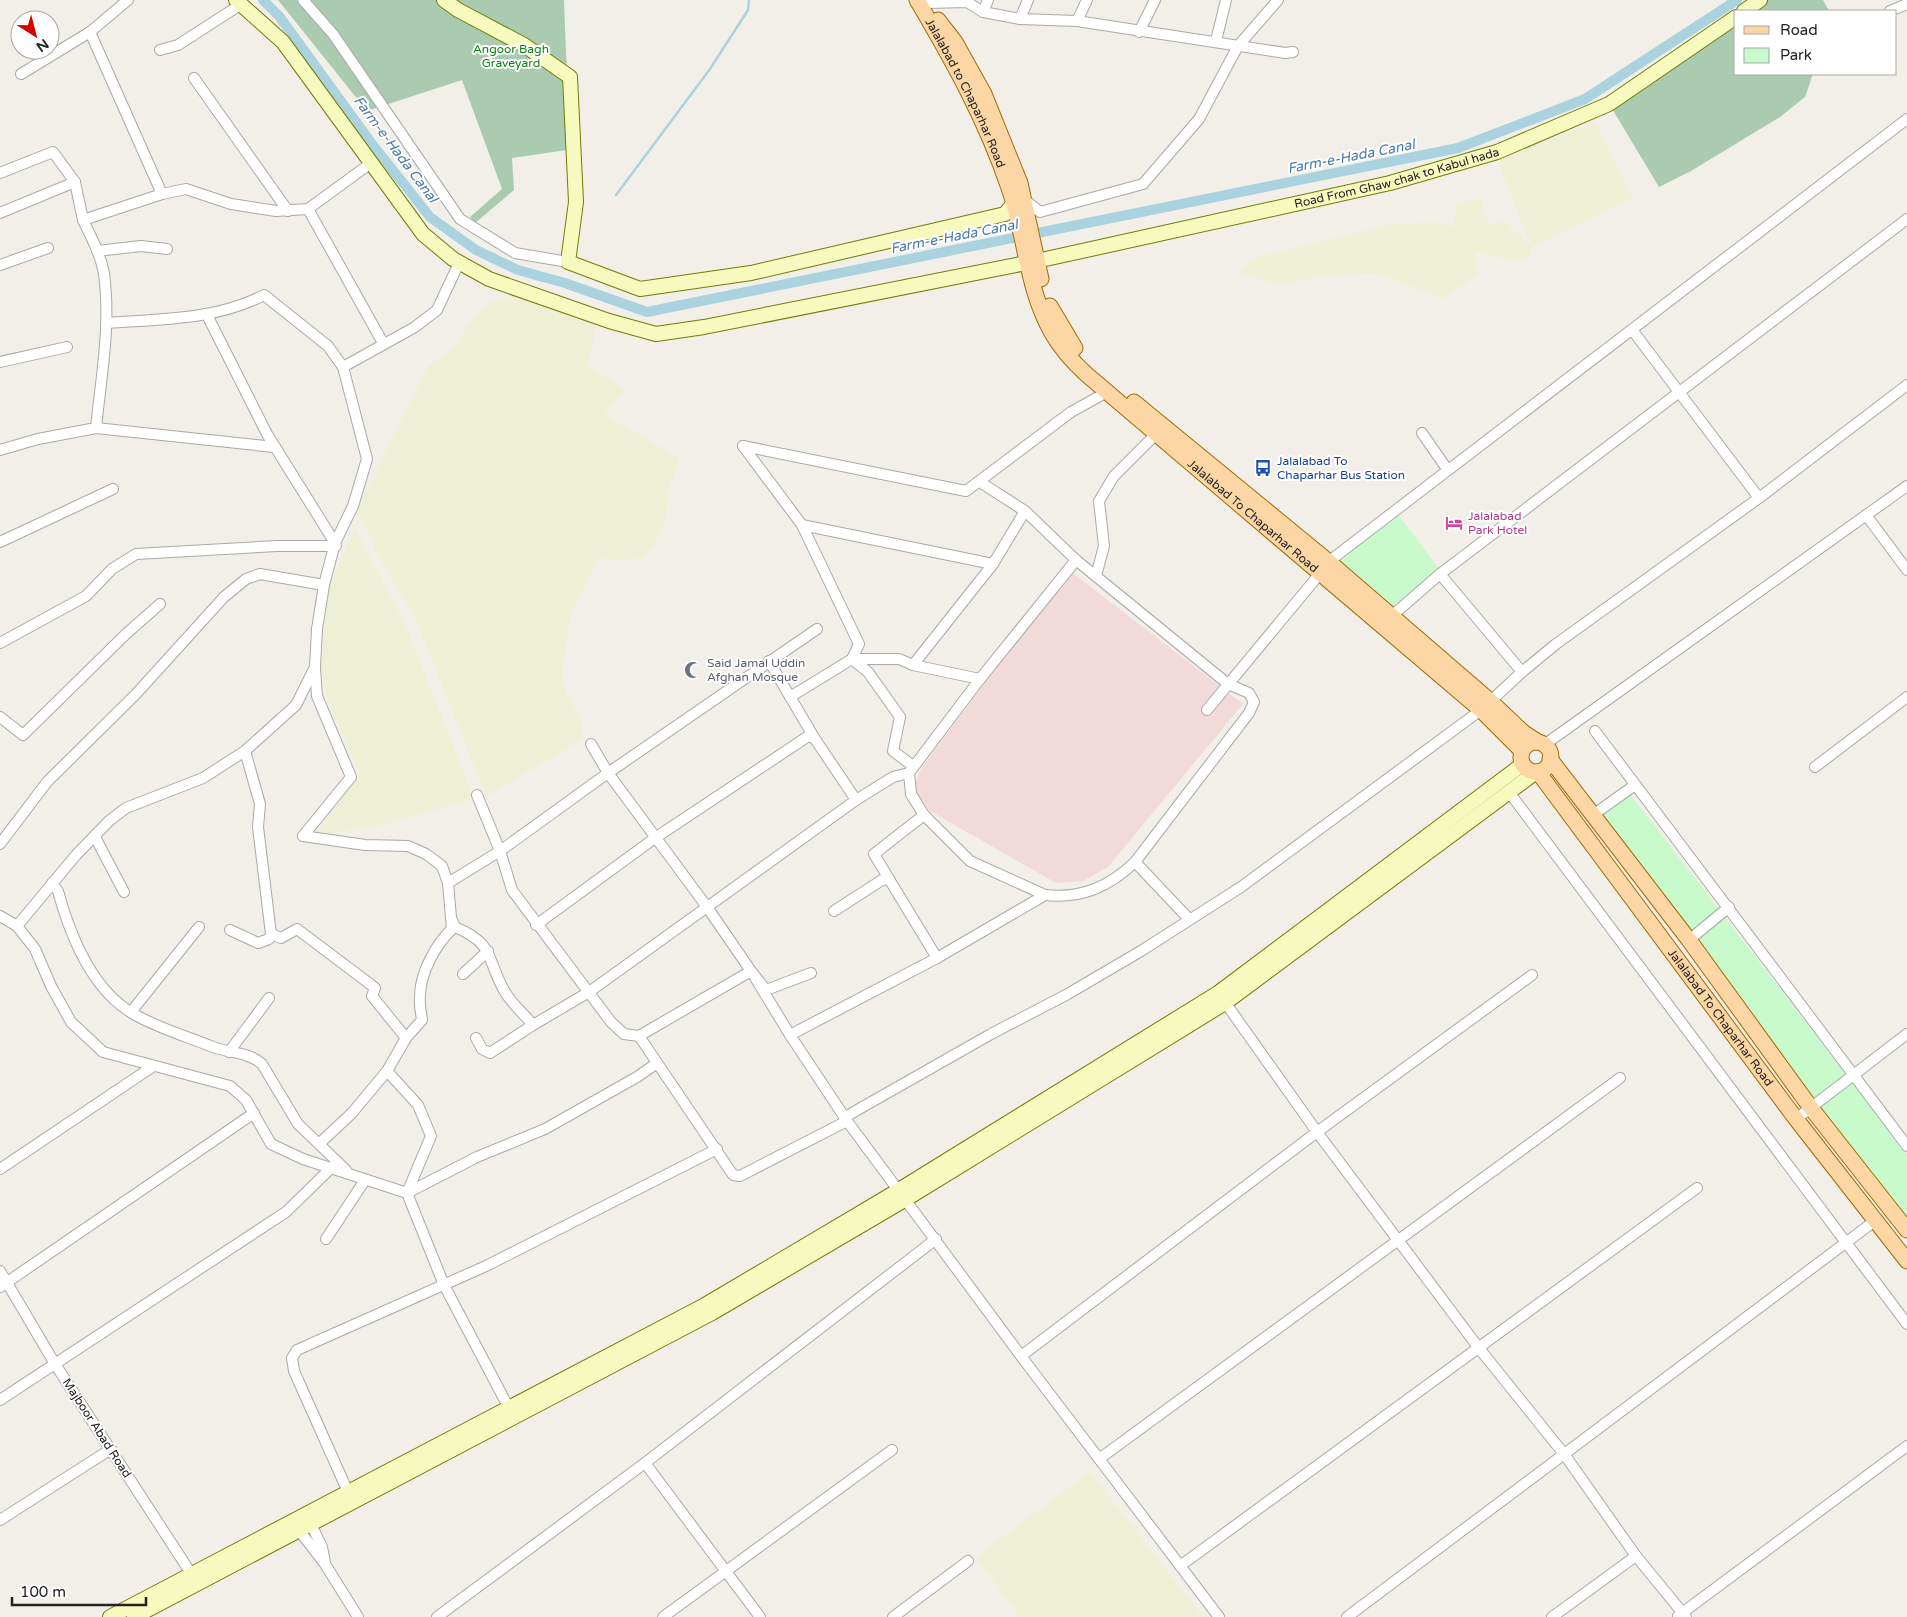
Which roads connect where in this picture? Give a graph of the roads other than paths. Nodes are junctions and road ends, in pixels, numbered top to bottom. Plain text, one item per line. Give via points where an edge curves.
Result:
1 (128, 0) edge
2 (303, 0) edge
3 (444, 0) edge
4 (988, 0) edge
5 (1028, 0) edge
6 (1088, 0) edge
7 (1155, 0) edge
8 (1226, 0) edge
9 (1278, 0) edge
10 (1760, 0) edge
11 (923, 1) edge
12 (967, 1) edge
13 (238, 3) edge
14 (1907, 4) edge
15 (1745, 10) edge
16 (1892, 10) edge
17 (983, 12) junction
18 (1020, 18) junction
19 (1734, 18) edge
20 (1077, 21) junction
21 (90, 32) junction
22 (1139, 32) junction
23 (1216, 41) junction
24 (1238, 46) junction
25 (160, 50) dead end
26 (1293, 52) dead end
27 (21, 74) dead end
28 (194, 78) dead end
29 (1907, 119) edge
30 (370, 163) junction
31 (0, 173) edge
32 (75, 182) junction
33 (162, 194) junction
34 (1020, 206) junction
35 (308, 209) junction
36 (288, 211) junction
37 (0, 213) edge
38 (83, 220) junction
39 (1907, 220) edge
40 (48, 248) dead end
41 (167, 249) dead end
42 (97, 251) junction
43 (1031, 256) junction
44 (568, 262) junction
45 (459, 263) junction
46 (0, 265) edge
47 (207, 315) junction
48 (108, 323) junction
49 (1633, 331) junction
50 (383, 343) junction
51 (67, 347) dead end
52 (0, 362) edge
53 (343, 367) junction
54 (1907, 385) edge
55 (1107, 392) junction
56 (1678, 392) junction
57 (96, 428) junction
58 (1422, 433) dead end
59 (1156, 434) junction
60 (274, 447) junction
61 (0, 450) edge
62 (1447, 469) junction
63 (980, 482) junction
64 (1907, 486) edge
65 (113, 489) dead end
66 (1759, 498) junction
67 (1025, 511) junction
68 (1866, 515) junction
69 (802, 525) junction
70 (0, 542) edge
71 (336, 544) junction
72 (1076, 560) junction
73 (993, 564) junction
74 (1325, 568) junction
75 (1907, 570) edge
76 (1440, 574) junction
77 (1096, 576) junction
78 (324, 585) junction
79 (160, 604) dead end
80 (1386, 620) junction
81 (817, 629) dead end
82 (0, 643) edge
83 (852, 659) junction
84 (769, 661) junction
85 (913, 665) junction
86 (315, 667) junction
87 (1522, 672) junction
88 (980, 679) junction
89 (1228, 684) junction
90 (790, 697) junction
91 (1907, 697) edge
92 (1486, 706) junction
93 (1206, 710) dead end
94 (0, 718) edge
95 (1596, 731) dead end
96 (815, 739) junction
97 (1541, 743) junction
98 (591, 744) dead end
99 (245, 751) junction
100 (1550, 759) junction
101 (1530, 765) junction
102 (1816, 767) dead end
103 (911, 770) junction
104 (608, 773) junction
105 (1634, 785) junction
106 (1509, 792) junction
107 (477, 795) dead end
108 (856, 800) junction
109 (924, 815) junction
110 (1594, 815) junction
111 (95, 837) junction
112 (655, 838) junction
113 (0, 844) edge
114 (500, 852) junction
115 (1136, 862) junction
116 (889, 878) junction
117 (52, 883) junction
118 (448, 883) junction
119 (124, 892) dead end
120 (1045, 895) junction
121 (707, 906) junction
122 (1729, 907) junction
123 (834, 911) dead end
124 (449, 912) junction
125 (0, 916) edge
126 (1189, 919) junction
127 (536, 924) junction
128 (17, 926) junction
129 (199, 927) dead end
130 (230, 930) dead end
131 (271, 934) junction
132 (1689, 940) junction
133 (488, 951) junction
134 (937, 958) junction
135 (751, 971) junction
136 (811, 973) dead end
137 (463, 974) dead end
138 (1532, 975) dead end
139 (589, 992) junction
140 (269, 998) dead end
141 (1222, 998) junction
142 (131, 1012) junction
143 (533, 1024) junction
144 (1907, 1034) edge
145 (790, 1035) junction
146 (639, 1036) junction
147 (406, 1038) junction
148 (476, 1038) dead end
149 (229, 1052) junction
150 (657, 1063) junction
151 (152, 1067) junction
152 (387, 1072) junction
153 (1853, 1075) junction
154 (1620, 1078) dead end
155 (1811, 1108) junction
156 (254, 1113) junction
157 (846, 1119) junction
158 (1796, 1119) junction
159 (1317, 1132) junction
160 (320, 1143) junction
161 (1907, 1146) edge
162 (718, 1149) junction
163 (332, 1167) junction
164 (0, 1169) edge
165 (349, 1172) junction
166 (365, 1180) junction
167 (1697, 1188) dead end
168 (407, 1193) junction
169 (903, 1194) junction
170 (1876, 1220) junction
171 (1907, 1230) edge
172 (326, 1239) dead end
173 (936, 1239) junction
174 (1398, 1239) junction
175 (1846, 1242) junction
176 (1907, 1261) edge
177 (0, 1271) edge
178 (4, 1284) edge
179 (444, 1285) junction
180 (1907, 1324) edge
181 (1478, 1347) junction
182 (1021, 1356) junction
183 (55, 1364) junction
184 (0, 1400) edge
185 (511, 1413) junction
186 (1907, 1446) edge
187 (111, 1449) junction
188 (892, 1450) dead end
189 (1564, 1454) junction
190 (1099, 1459) junction
191 (645, 1463) junction
192 (348, 1492) junction
193 (309, 1519) junction
194 (0, 1520) edge
195 (295, 1526) junction
196 (1636, 1556) junction
197 (968, 1561) dead end
198 (325, 1564) junction
199 (1180, 1566) junction
200 (725, 1571) junction
201 (194, 1579) junction
202 (142, 1615) edge
203 (1682, 1616) edge
204 (110, 1617) edge
205 (358, 1617) edge
206 (437, 1617) edge
207 (663, 1617) edge
208 (760, 1617) edge
209 (893, 1617) edge
210 (1219, 1617) edge
211 (1347, 1617) edge
212 (1552, 1617) edge

1 - 21 street
2 - 44 street via 333,34 460,219 515,253
3 - 44 street via 524,45 570,77 576,202
4 - 17 street
5 - 18 street
6 - 20 street
7 - 22 street
8 - 23 street
9 - 24 street
10 - 15 street
11 - 12 street
11 - 34 main road, Jalalabad to Chaparhar Road via 974,99 1014,185
12 - 17 street
13 - 25 street via 178,45
13 - 30 street, Road From Ghaw chak to Kabul hada via 282,42
14 - 16 street
17 - 18 street
18 - 20 street
19 - 43 street, Road From Ghaw chak to Kabul hada via 1609,104 1497,152 1390,182
20 - 22 street
21 - 27 street
21 - 33 street
22 - 23 street
23 - 24 street
24 - 26 street
24 - 34 street via 1199,119 1143,184 1040,212
28 - 36 street
29 - 49 street via 1776,217
30 - 35 street
30 - 45 street, Road From Ghaw chak to Kabul hada via 423,234
31 - 32 street via 53,152
32 - 37 street
32 - 38 street
33 - 36 street via 186,189 231,204
33 - 38 street
34 - 43 main road, Jalalabad to Chaparhar Road
34 - 44 street via 1005,214 751,273 640,289
35 - 36 street
35 - 50 street
38 - 42 street
39 - 56 street
40 - 46 street
41 - 42 street via 141,246
42 - 48 street via 104,273
43 - 45 street, Road From Ghaw chak to Kabul hada via 704,327 656,334 489,280
43 - 55 main road, Jalalabad To Chaparhar Road via 1033,289 1052,334 1067,355
43 - 74 main road, Jalalabad To Chaparhar Road via 1052,313 1070,343 1095,369
45 - 50 street via 437,310 415,327
47 - 48 street
47 - 53 street via 264,295 328,346
47 - 60 street
48 - 57 street
49 - 56 street
49 - 62 street
50 - 53 street
51 - 52 street
53 - 71 street via 367,459 353,506
54 - 66 street
55 - 59 main road, Jalalabad To Chaparhar Road
55 - 63 street via 1071,412
56 - 66 street
56 - 76 street
57 - 60 street
57 - 61 street
58 - 62 street
59 - 74 main road, Jalalabad To Chaparhar Road
59 - 77 street via 1114,476 1099,501 1104,546
60 - 71 street
62 - 74 street
63 - 67 street
63 - 69 street via 966,491 743,446
64 - 68 street
65 - 70 street
66 - 87 street
67 - 72 street
67 - 73 street
68 - 75 street
68 - 97 street
69 - 73 street
69 - 83 street via 859,644
71 - 78 street
71 - 82 street via 136,554 112,569 86,596
72 - 77 street
72 - 88 street
73 - 85 street
74 - 80 main road, Jalalabad To Chaparhar Road
74 - 89 street
76 - 80 street
76 - 87 street
77 - 89 street
78 - 86 street via 316,629
78 - 113 street via 260,574 224,596 136,694 47,782
79 - 94 street via 23,735
80 - 92 main road, Jalalabad To Chaparhar Road
81 - 84 street
83 - 85 street via 899,659
83 - 90 street
83 - 103 street via 868,672 900,717 892,751
84 - 90 street
84 - 104 street
85 - 88 street
86 - 99 street via 296,705
86 - 118 street via 318,696 351,777 303,836 365,845 408,846 442,866
87 - 92 street
88 - 103 street
89 - 93 street
89 - 115 street via 1249,693 1254,702 1252,709
90 - 96 street
91 - 102 street
92 - 97 main road, Jalalabad To Chaparhar Road
92 - 101 main road, Jalalabad To Chaparhar Road
92 - 126 street via 1241,888
95 - 105 street
96 - 108 street
96 - 112 street via 807,737
97 - 100 main road via 1549,750
97 - 101 main road via 1526,746
98 - 104 street
99 - 111 street via 203,778 126,808
99 - 131 street via 260,804 258,827
100 - 101 main road via 1546,768
100 - 110 main road, Jalalabad To Chaparhar Road
101 - 106 street
101 - 141 street
101 - 158 main road, Jalalabad To Chaparhar Road
103 - 108 street via 893,776
103 - 109 street via 911,794
104 - 112 street
104 - 114 street
105 - 110 street
105 - 122 street
106 - 141 street
106 - 175 street
107 - 114 street
108 - 121 street
109 - 116 street via 874,854
109 - 120 street via 970,860
110 - 132 main road, Jalalabad To Chaparhar Road
111 - 117 street
111 - 119 street
112 - 121 street
112 - 127 street
114 - 118 street
114 - 127 street via 512,890
115 - 120 street via 1096,890 1072,895
115 - 126 street
116 - 123 street
116 - 134 street
117 - 128 street
117 - 142 street via 97,980 111,997
118 - 124 street
120 - 134 street
121 - 135 street
121 - 139 street
122 - 132 street
122 - 153 street
124 - 133 street via 455,927 472,934
124 - 147 street via 452,929 444,937 422,981 422,1020
125 - 128 street
126 - 157 street via 1066,995 991,1034
127 - 139 street
128 - 151 street via 34,949 71,1022 103,1052
129 - 142 street
130 - 131 street via 258,943 270,939
131 - 147 street via 281,938 297,929 366,980 375,988 372,996 378,1005
132 - 155 main road, Jalalabad To Chaparhar Road
133 - 137 street
133 - 143 street via 505,992
134 - 145 street
135 - 136 street via 766,990
135 - 145 street
135 - 146 street
138 - 159 street
139 - 143 street
139 - 146 street via 624,1034
140 - 149 street
141 - 159 street
141 - 169 street
142 - 149 street via 156,1025
143 - 148 street via 490,1053 482,1049
144 - 153 street
145 - 157 street
146 - 150 street
147 - 152 street
149 - 160 street via 255,1058 262,1064 298,1124
150 - 162 street
150 - 168 street via 545,1129 477,1157
151 - 156 street via 230,1086 246,1100
151 - 164 street
152 - 160 street via 352,1113
152 - 168 street via 418,1105 431,1136
153 - 155 street
153 - 161 street
154 - 174 street
155 - 158 street
155 - 171 main road, Jalalabad To Chaparhar Road
156 - 163 street via 272,1144 304,1159
156 - 178 street
157 - 162 street via 740,1176 734,1174
157 - 169 street
158 - 170 main road, Jalalabad To Chaparhar Road
159 - 174 street
159 - 182 street
160 - 165 street
162 - 179 street
163 - 165 street
163 - 183 street via 286,1212
165 - 166 street
166 - 168 street
166 - 172 street
167 - 181 street
168 - 179 street
169 - 173 street
169 - 185 street via 712,1313
170 - 175 street
170 - 176 main road, Jalalabad To Chaparhar Road
173 - 182 street
173 - 191 street
174 - 181 street
174 - 190 street
175 - 180 street
175 - 189 street
177 - 178 street, Majboor Abad Road
178 - 183 street, Majboor Abad Road
179 - 185 street
179 - 192 street via 301,1347 294,1354 294,1371
181 - 189 street
181 - 199 street
182 - 190 street
183 - 184 street
183 - 187 street, Majboor Abad Road
185 - 192 street
185 - 193 street
186 - 203 street
187 - 194 street
187 - 201 street, Majboor Abad Road
188 - 200 street
189 - 196 street
189 - 211 street
190 - 199 street
191 - 200 street
191 - 206 street
192 - 193 street
193 - 195 street
193 - 198 street via 322,1547
195 - 198 street
195 - 201 street
196 - 203 street
196 - 212 street
197 - 209 street
198 - 205 street
199 - 210 street
200 - 207 street
200 - 208 street
201 - 202 street
201 - 204 street

